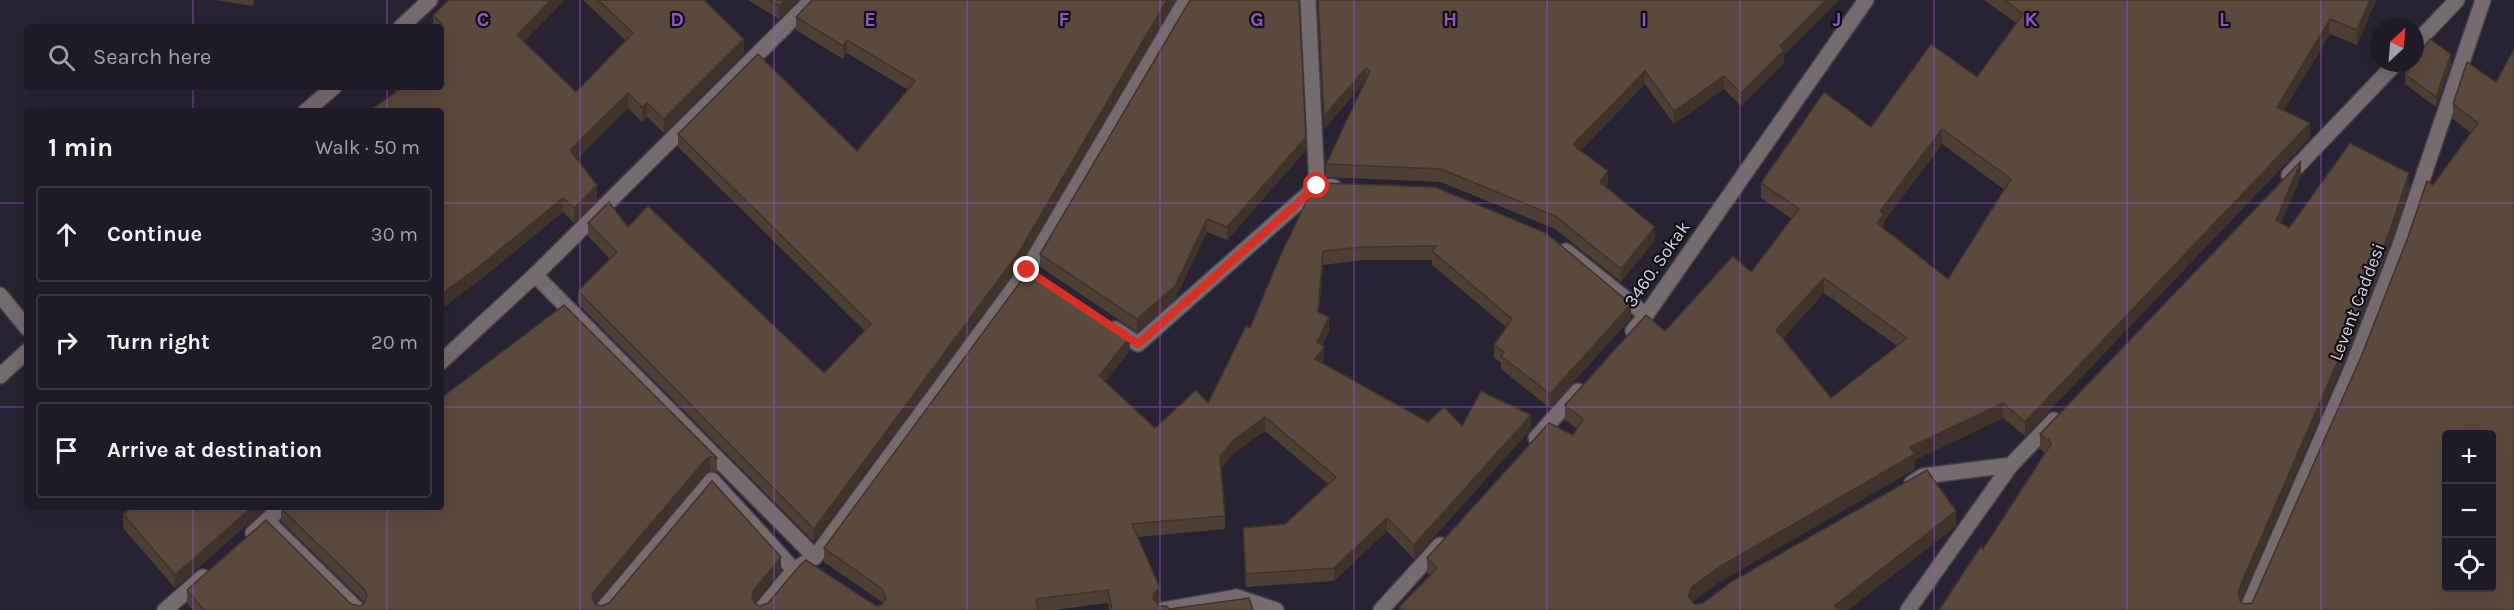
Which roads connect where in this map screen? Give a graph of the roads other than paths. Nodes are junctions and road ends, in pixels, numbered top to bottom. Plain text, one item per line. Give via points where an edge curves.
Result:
1 (430, 0) edge
2 (812, 0) edge
3 (1186, 0) edge
4 (1308, 0) edge
5 (2457, 0) edge
6 (2482, 0) edge
7 (1863, 1) edge
8 (403, 24) edge
9 (2424, 35) edge
10 (2387, 72) edge
11 (330, 90) edge
12 (310, 108) edge
13 (2282, 183) edge
14 (1317, 186) junction
15 (1353, 188) edge
16 (1551, 238) edge
17 (535, 275) junction
18 (0, 296) edge
19 (1646, 315) junction
20 (1101, 320) edge
21 (24, 324) edge
22 (1623, 341) edge
23 (24, 354) edge
24 (444, 359) edge
25 (0, 376) edge
26 (1592, 376) edge
27 (2069, 405) edge
28 (1529, 445) edge
29 (2012, 465) junction
30 (1902, 488) edge
31 (279, 510) edge
32 (267, 521) junction
33 (1451, 532) edge
34 (242, 543) edge
35 (814, 563) junction
36 (216, 565) edge
37 (794, 570) junction
38 (165, 610) edge
39 (358, 610) edge
40 (602, 610) edge
41 (761, 610) edge
42 (1163, 610) edge
43 (1276, 610) edge
44 (1381, 610) edge
45 (1908, 610) edge
46 (2247, 610) edge

1 - 8 street
2 - 17 street
3 - 35 street via 1032,274
4 - 14 street
5 - 9 street
6 - 46 street, Levent Caddesi via 2390,270
7 - 19 street, 3460. Sokak
10 - 13 street
11 - 12 street
14 - 15 street
14 - 20 street via 1138,344
16 - 19 street
17 - 24 street
17 - 35 street
18 - 21 street
19 - 22 street, 3460. Sokak
23 - 25 street
26 - 28 street
27 - 29 street
29 - 30 street via 1923,476
29 - 45 street
31 - 32 street
32 - 34 street
32 - 39 street
33 - 44 street
35 - 37 street
36 - 38 street
37 - 40 street via 712,480
37 - 41 street
42 - 43 street via 1237,597

